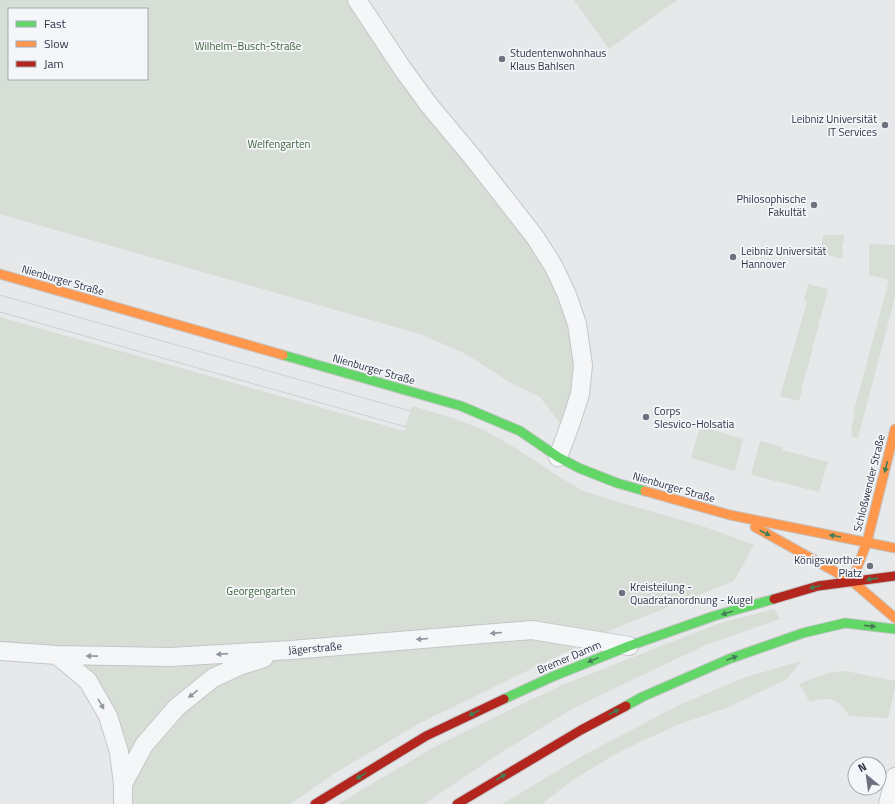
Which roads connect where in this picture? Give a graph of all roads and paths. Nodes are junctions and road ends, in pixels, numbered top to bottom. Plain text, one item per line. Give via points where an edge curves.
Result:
1 (357, 0) edge
2 (0, 274) edge
3 (895, 429) edge
4 (558, 457) junction
5 (730, 515) junction
6 (867, 542) junction
7 (895, 548) edge
8 (894, 574) edge
9 (852, 581) junction
10 (875, 596) junction
11 (856, 614) dead end
12 (895, 618) edge
13 (845, 623) junction
14 (895, 630) edge
15 (629, 646) junction
16 (0, 650) edge
17 (291, 650) junction
18 (57, 655) junction
19 (895, 777) edge
20 (123, 784) junction
21 (464, 802) edge
22 (123, 804) edge
23 (315, 804) edge
24 (888, 804) edge

1 - 4 street via 429,105 535,237 554,267 567,296 577,324 583,366 580,394
2 - 4 main road, Nienburger Straße via 461,406 520,431
3 -> 6 main road, Schloßwender Straße
4 - 5 main road, Nienburger Straße via 617,483
6 -> 5 main road, Nienburger Straße
5 -> 9 main road, Nienburger Straße
6 - 7 main road
6 - 9 main road
8 -> 9 main road
8 - 10 main road
9 - 10 main road
9 -> 15 main road, Bremer Damm via 818,586 778,597
10 - 12 main road
11 - 13 main road
13 -> 14 main road
21 -> 13 main road via 581,730 642,697 729,659 803,633
15 -> 17 street, Jägerstraße via 532,630
15 -> 23 main road, Bremer Damm via 539,682 426,736
16 - 18 street, Jägerstraße
17 -> 18 street, Jägerstraße via 170,657
17 -> 20 street via 239,666 213,678 177,707 144,745
18 -> 20 street via 88,681 108,716 119,752
19 - 24 street
20 - 22 street

